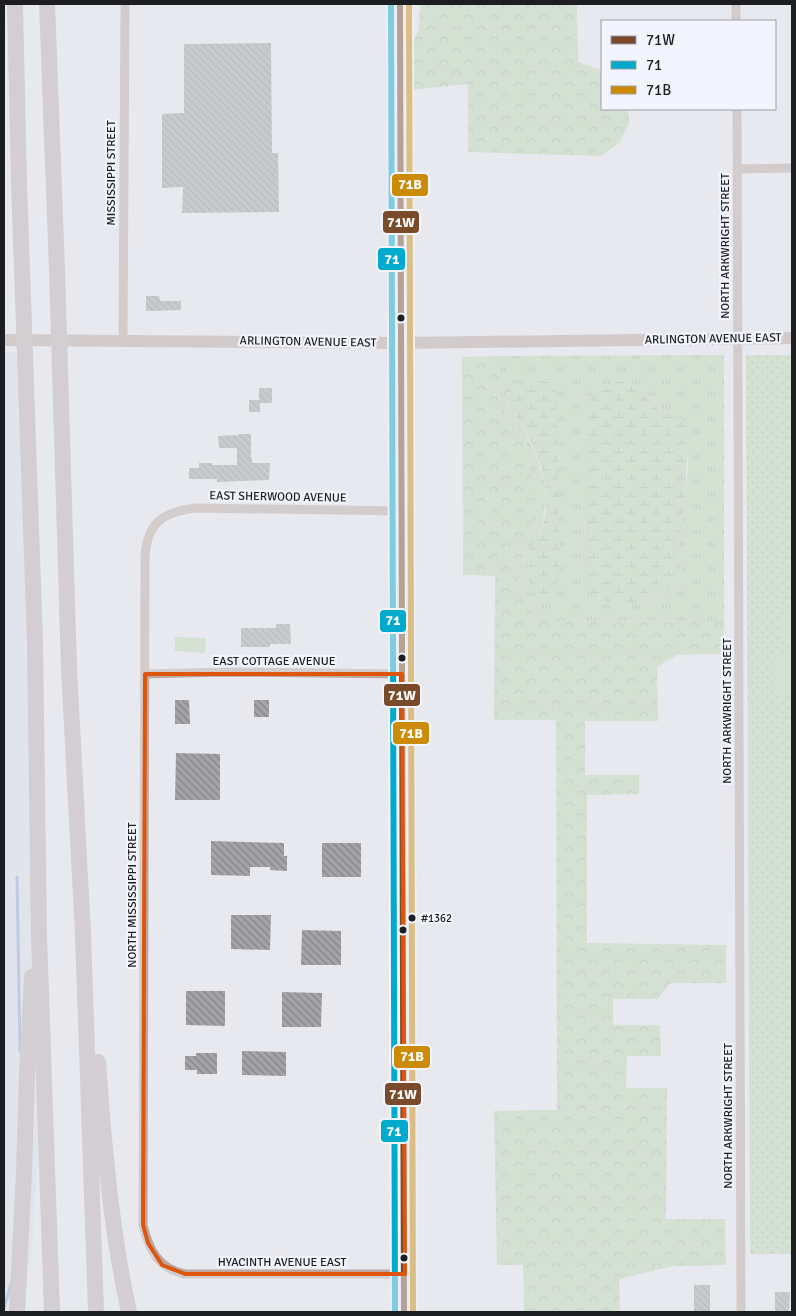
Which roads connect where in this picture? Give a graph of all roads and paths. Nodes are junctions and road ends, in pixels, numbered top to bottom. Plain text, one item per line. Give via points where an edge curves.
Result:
1 (15, 4) edge
2 (47, 4) edge
3 (125, 4) edge
4 (400, 4) edge
5 (736, 4) edge
6 (736, 20) edge
7 (737, 110) edge
8 (792, 168) edge
9 (736, 169) junction
10 (738, 338) junction
11 (792, 338) edge
12 (4, 340) edge
13 (123, 342) junction
14 (402, 343) junction
15 (402, 511) junction
16 (157, 523) joint
17 (145, 674) junction
18 (402, 674) junction
19 (83, 934) junction
20 (40, 936) junction
21 (162, 1265) joint
22 (405, 1274) junction
23 (17, 1312) edge
24 (52, 1312) edge
25 (96, 1312) edge
26 (129, 1312) edge
27 (404, 1312) edge
28 (741, 1312) edge

1 - 20 highway via 35,642
2 - 19 highway via 69,669
3 - 13 street, MISSISSIPPI STREET
4 - 14 street
5 - 6 street
7 - 9 street, NORTH ARKWRIGHT STREET
8 - 9 street
9 - 10 street, NORTH ARKWRIGHT STREET
10 - 11 street, ARLINGTON AVENUE EAST
10 - 14 street, ARLINGTON AVENUE EAST
10 - 28 street, NORTH ARKWRIGHT STREET
12 - 13 street, ARLINGTON AVENUE EAST
13 - 14 street, ARLINGTON AVENUE EAST
14 - 15 street
15 - 16 street, EAST SHERWOOD AVENUE via 195,508 172,512
15 - 18 street
16 - 17 street, NORTH MISSISSIPPI STREET via 146,544
17 - 18 street, EAST COTTAGE AVENUE
17 - 21 street, NORTH MISSISSIPPI STREET via 144,1226 148,1243
18 - 22 street
19 - 25 highway
19 - 26 highway via 92,986 112,1222
20 - 23 highway via 31,988
20 - 24 highway
21 - 22 street, HYACINTH AVENUE EAST via 185,1274
22 - 27 street

